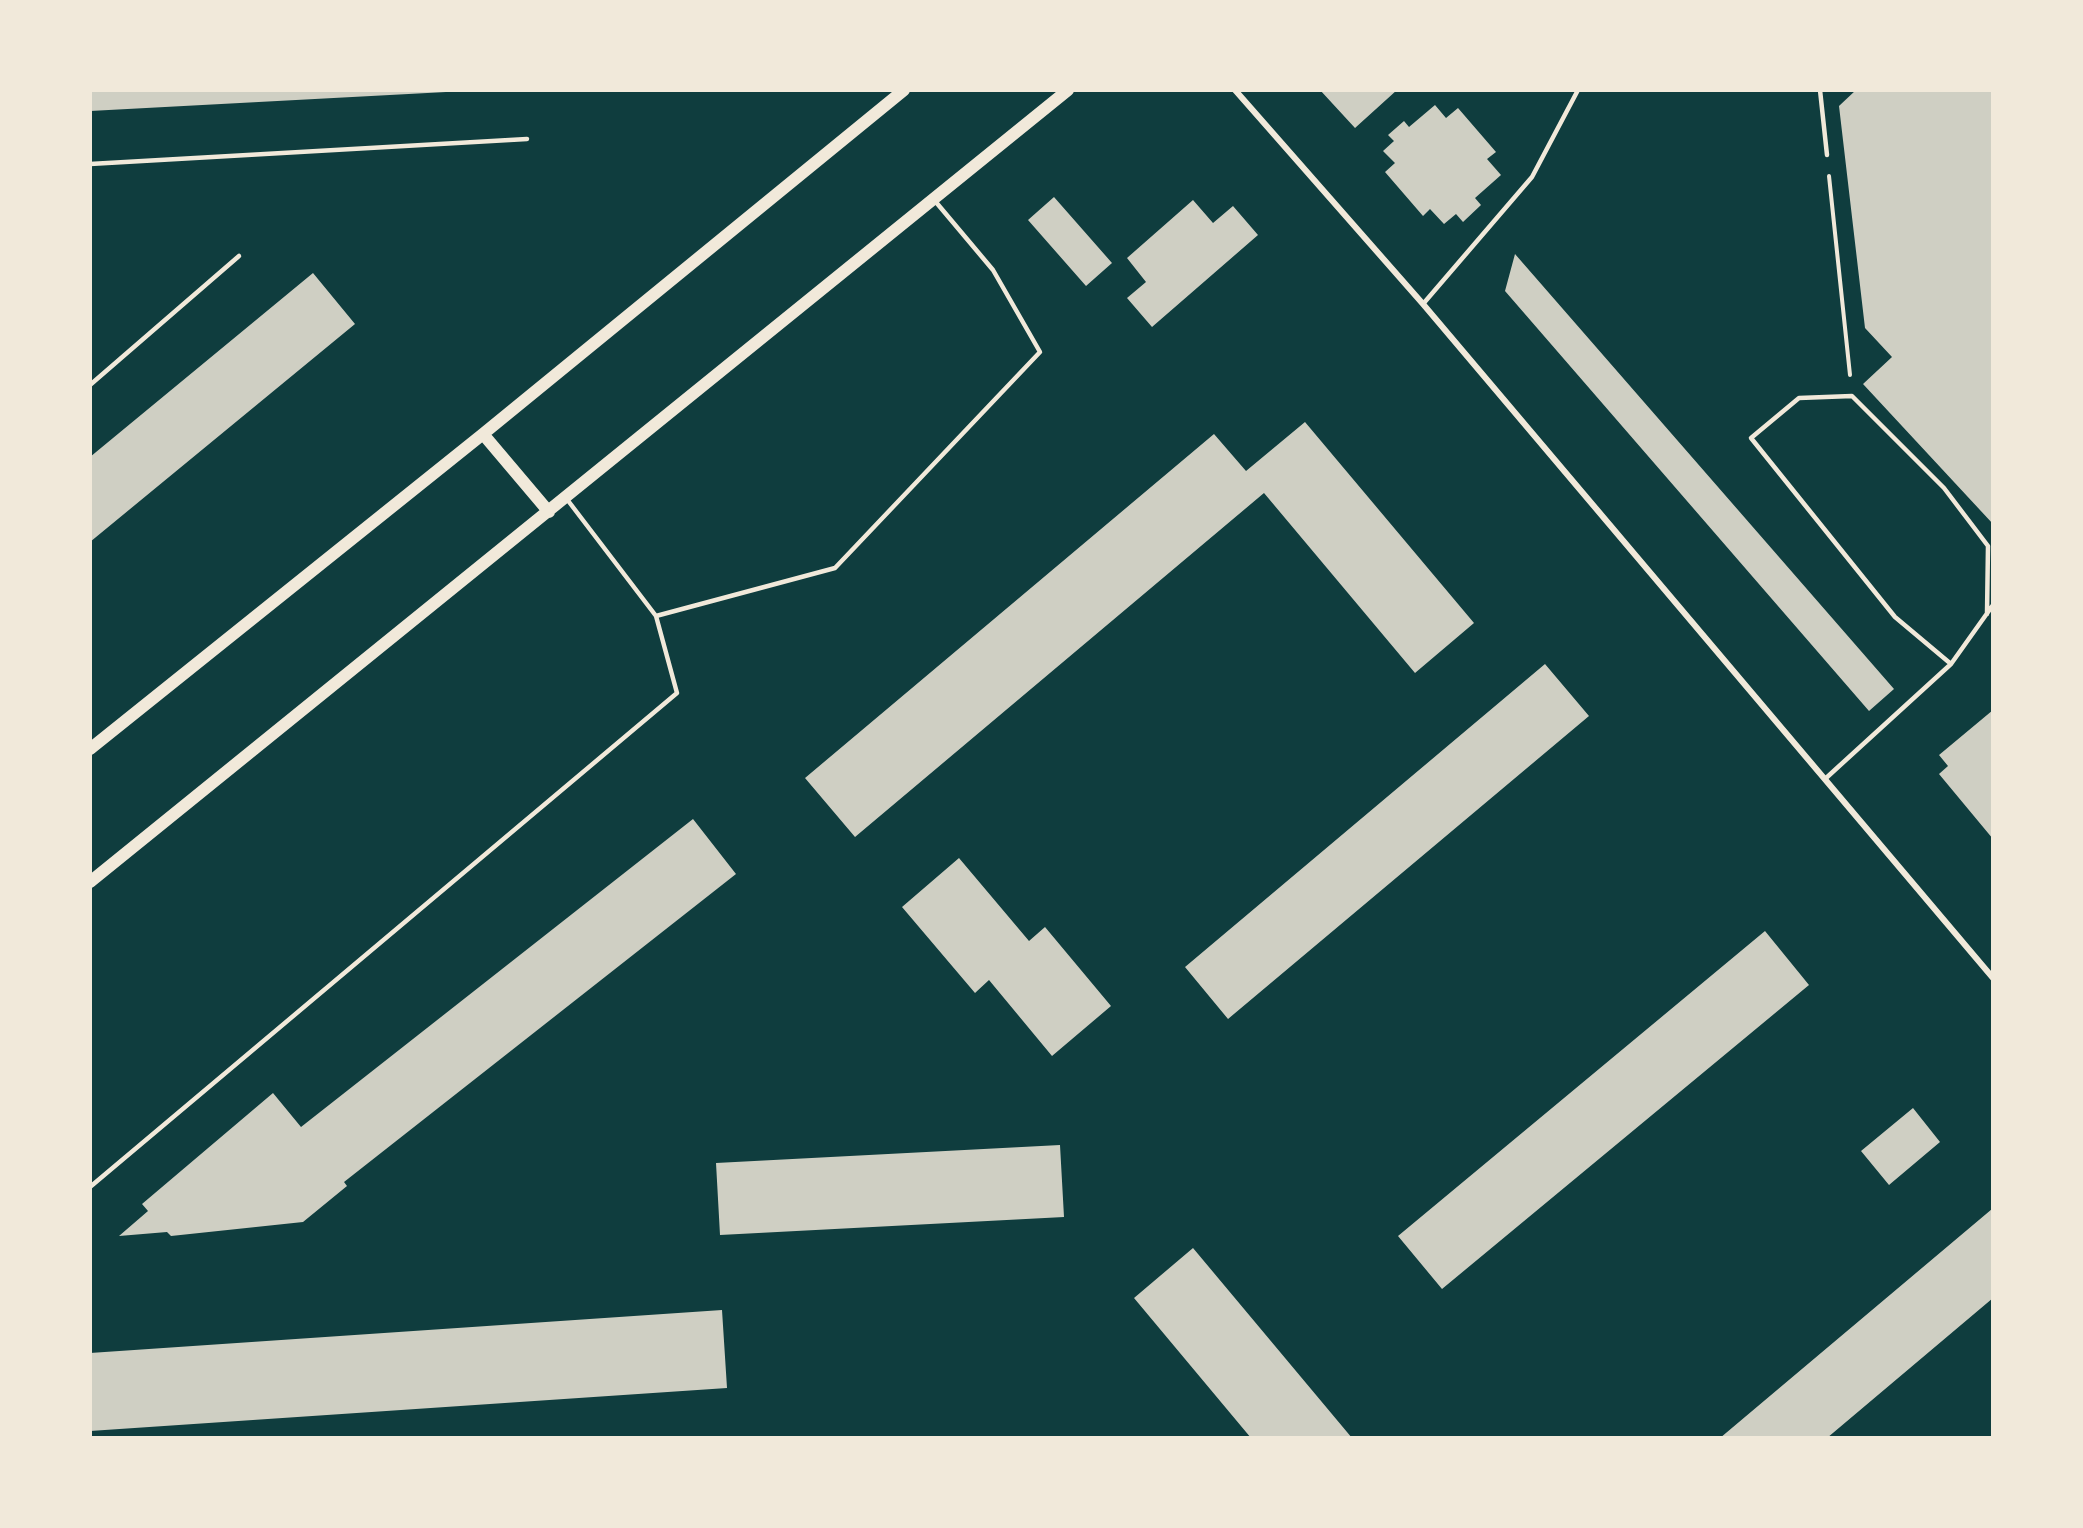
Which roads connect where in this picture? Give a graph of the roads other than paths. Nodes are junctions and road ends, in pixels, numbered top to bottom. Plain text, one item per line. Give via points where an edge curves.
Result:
1 (904, 90) edge
2 (1068, 90) edge
3 (1235, 90) edge
4 (1578, 90) edge
5 (1820, 90) edge
6 (527, 139) dead end
7 (1827, 155) road end
8 (90, 164) edge
9 (933, 199) junction
10 (239, 256) dead end
11 (1423, 304) junction
12 (90, 385) edge
13 (483, 434) junction
14 (566, 498) junction
15 (549, 512) junction
16 (1993, 605) edge
17 (1987, 614) junction
18 (656, 616) junction
19 (1951, 664) junction
20 (90, 749) edge
21 (1825, 779) junction
22 (90, 882) edge
23 (1993, 978) edge
24 (90, 1186) edge

1 - 13 main road
2 - 9 main road
3 - 11 street
4 - 11 lane via 1532,177
5 - 7 lane
6 - 8 lane
9 - 14 main road
9 - 18 lane via 993,270 1040,352 835,568
10 - 12 lane
11 - 21 street
13 - 15 main road
13 - 20 main road
14 - 15 main road
14 - 18 lane
15 - 22 main road
16 - 17 lane
17 - 19 lane
17 - 19 lane via 1988,546 1944,488 1852,396 1799,398 1751,438 1895,617
18 - 24 lane via 677,693
19 - 21 lane
21 - 23 street

